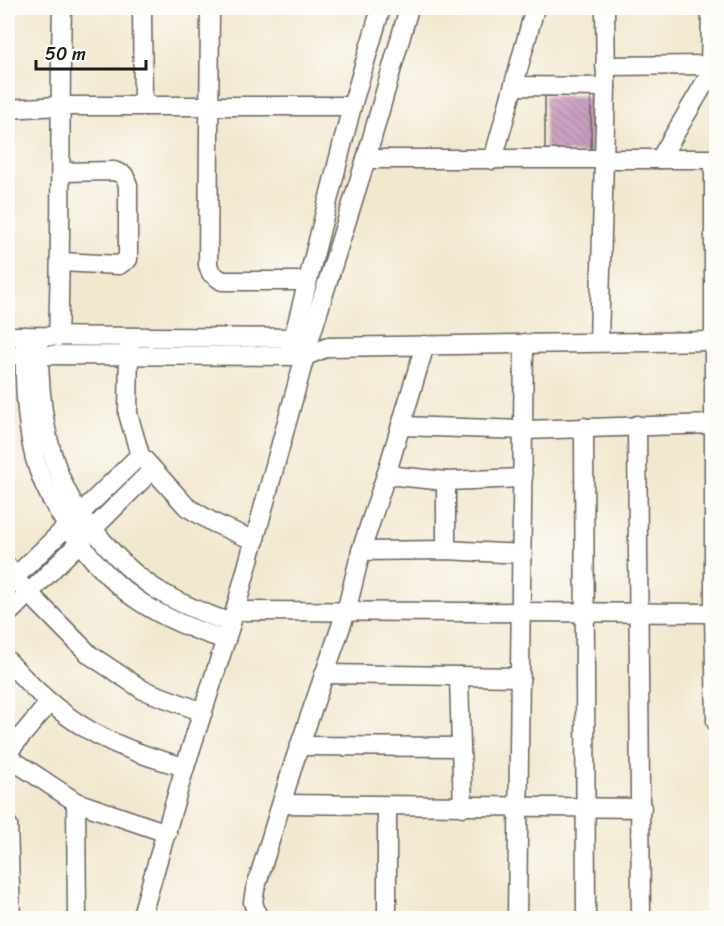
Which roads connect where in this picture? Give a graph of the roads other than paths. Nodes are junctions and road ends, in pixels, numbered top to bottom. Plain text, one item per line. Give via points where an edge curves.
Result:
1 (62, 8) edge
2 (142, 8) edge
3 (210, 8) edge
4 (381, 8) edge
5 (409, 8) edge
6 (535, 8) edge
7 (605, 8) edge
8 (711, 8) edge
9 (605, 66) junction
10 (712, 73) edge
11 (515, 86) junction
12 (606, 87) junction
13 (143, 105) junction
14 (59, 106) junction
15 (209, 106) junction
16 (352, 106) junction
17 (8, 109) edge
18 (366, 159) junction
19 (604, 159) junction
20 (660, 159) junction
21 (715, 159) edge
22 (493, 160) junction
23 (62, 171) junction
24 (61, 262) junction
25 (307, 281) junction
26 (58, 338) junction
27 (130, 338) junction
28 (599, 341) junction
29 (715, 341) edge
30 (524, 343) junction
31 (425, 345) junction
32 (24, 346) edge
33 (300, 347) junction
34 (128, 357) junction
35 (714, 424) junction
36 (637, 425) junction
37 (400, 426) junction
38 (584, 427) junction
39 (524, 430) junction
40 (140, 454) junction
41 (152, 470) junction
42 (386, 475) junction
43 (523, 478) junction
44 (446, 482) junction
45 (74, 520) junction
46 (86, 535) junction
47 (255, 541) junction
48 (446, 550) junction
49 (361, 551) junction
50 (523, 554) junction
51 (10, 576) edge
52 (28, 593) junction
53 (346, 612) junction
54 (583, 613) junction
55 (640, 613) junction
56 (715, 613) edge
57 (522, 614) junction
58 (8, 615) edge
59 (230, 625) junction
60 (8, 661) edge
61 (324, 674) junction
62 (459, 676) junction
63 (521, 677) junction
64 (49, 703) junction
65 (203, 712) junction
66 (717, 722) edge
67 (300, 746) junction
68 (461, 747) junction
69 (8, 754) edge
70 (185, 767) junction
71 (76, 802) junction
72 (282, 804) junction
73 (387, 806) junction
74 (463, 807) junction
75 (519, 808) junction
76 (583, 808) junction
77 (642, 808) junction
78 (8, 825) edge
79 (167, 833) junction
80 (10, 916) edge
81 (77, 918) edge
82 (141, 918) edge
83 (257, 918) edge
84 (387, 918) edge
85 (517, 918) edge
86 (586, 918) edge
87 (641, 918) edge

1 - 14 street
2 - 13 street
3 - 15 street
4 - 16 street
5 - 18 street
6 - 11 street
7 - 9 street
8 - 10 street
9 - 10 street
9 - 12 street
10 - 20 street
11 - 12 street
11 - 22 street
12 - 19 street
13 - 14 street
13 - 15 street
14 - 17 street
14 - 23 street
15 - 16 street
15 - 25 street via 211,273 222,282
16 - 25 street
18 - 22 street
18 - 33 street
19 - 20 street
19 - 22 street
19 - 28 street
20 - 21 street
21 - 29 street
23 - 24 street
23 - 24 street via 114,171 124,175 128,185 128,259 119,265
24 - 26 street
25 - 33 street
26 - 27 street
26 - 32 street
27 - 33 street
27 - 34 street
28 - 29 street
28 - 30 street
29 - 35 street
30 - 31 street
30 - 39 street
31 - 33 street
31 - 37 street
32 - 34 street
32 - 45 street via 35,460
33 - 34 street
33 - 47 street
34 - 40 street via 128,414
35 - 36 street
35 - 56 street
36 - 38 street
36 - 55 street
37 - 39 street
37 - 42 street
38 - 39 street
38 - 54 street
39 - 43 street
40 - 41 street
40 - 45 street
41 - 46 street
41 - 47 street via 187,507 214,524
42 - 44 street
42 - 49 street
43 - 44 street
43 - 50 street
44 - 48 street
45 - 46 street
45 - 51 street
46 - 52 street
46 - 59 street via 111,578 142,603 201,632
47 - 59 street
48 - 49 street
48 - 50 street
49 - 53 street
50 - 57 street
51 - 52 street
52 - 58 street
52 - 65 street via 90,656 143,690
53 - 57 street
53 - 59 street
53 - 61 street
54 - 55 street
54 - 57 street
54 - 76 street
55 - 56 street
55 - 77 street
56 - 66 street
57 - 63 street
59 - 65 street
60 - 64 street
61 - 62 street
61 - 67 street
62 - 63 street
62 - 68 street
63 - 75 street
64 - 69 street
64 - 70 street via 96,735 140,755
65 - 70 street
67 - 68 street
67 - 72 street
68 - 74 street
69 - 71 street
70 - 79 street
71 - 79 street
71 - 81 street
72 - 73 street
72 - 83 street via 255,890
73 - 74 street
73 - 84 street
74 - 75 street
75 - 76 street
75 - 85 street
76 - 77 street
76 - 86 street
77 - 87 street
78 - 80 street
79 - 82 street

